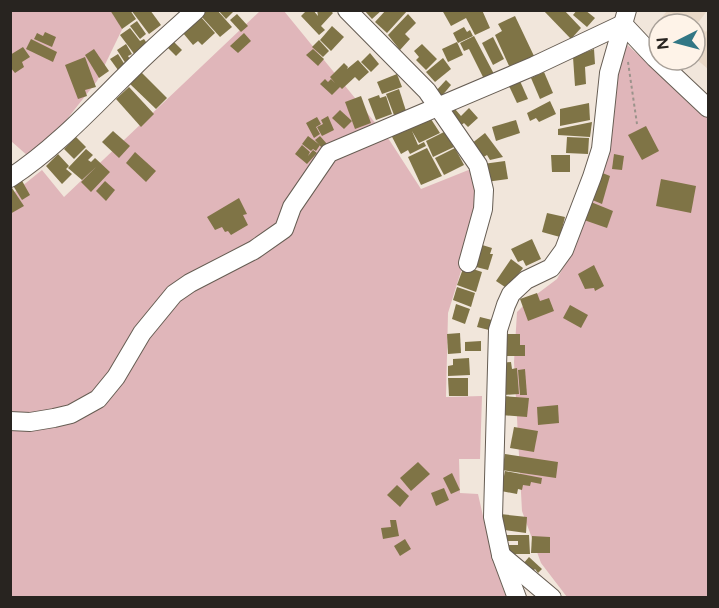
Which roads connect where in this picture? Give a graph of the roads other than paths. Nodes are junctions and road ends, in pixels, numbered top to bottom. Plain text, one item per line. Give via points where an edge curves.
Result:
1 (196, 10) edge
2 (348, 10) edge
3 (625, 17) edge
4 (439, 106) junction
5 (708, 108) edge
6 (10, 178) edge
7 (468, 263) dead end
8 (10, 421) edge
9 (501, 555) junction
10 (517, 597) edge
11 (552, 597) edge

1 - 6 street via 61,139
2 - 4 street
3 - 4 street via 534,66
3 - 5 street via 655,58
3 - 9 street via 609,73 601,149 564,250 551,268 526,280 512,294 502,313 497,339 493,517
4 - 7 street via 478,165 482,181 483,209
4 - 8 street via 329,153 291,207 284,229 174,294 142,333 98,399 71,414 30,422
9 - 10 street
9 - 11 street

